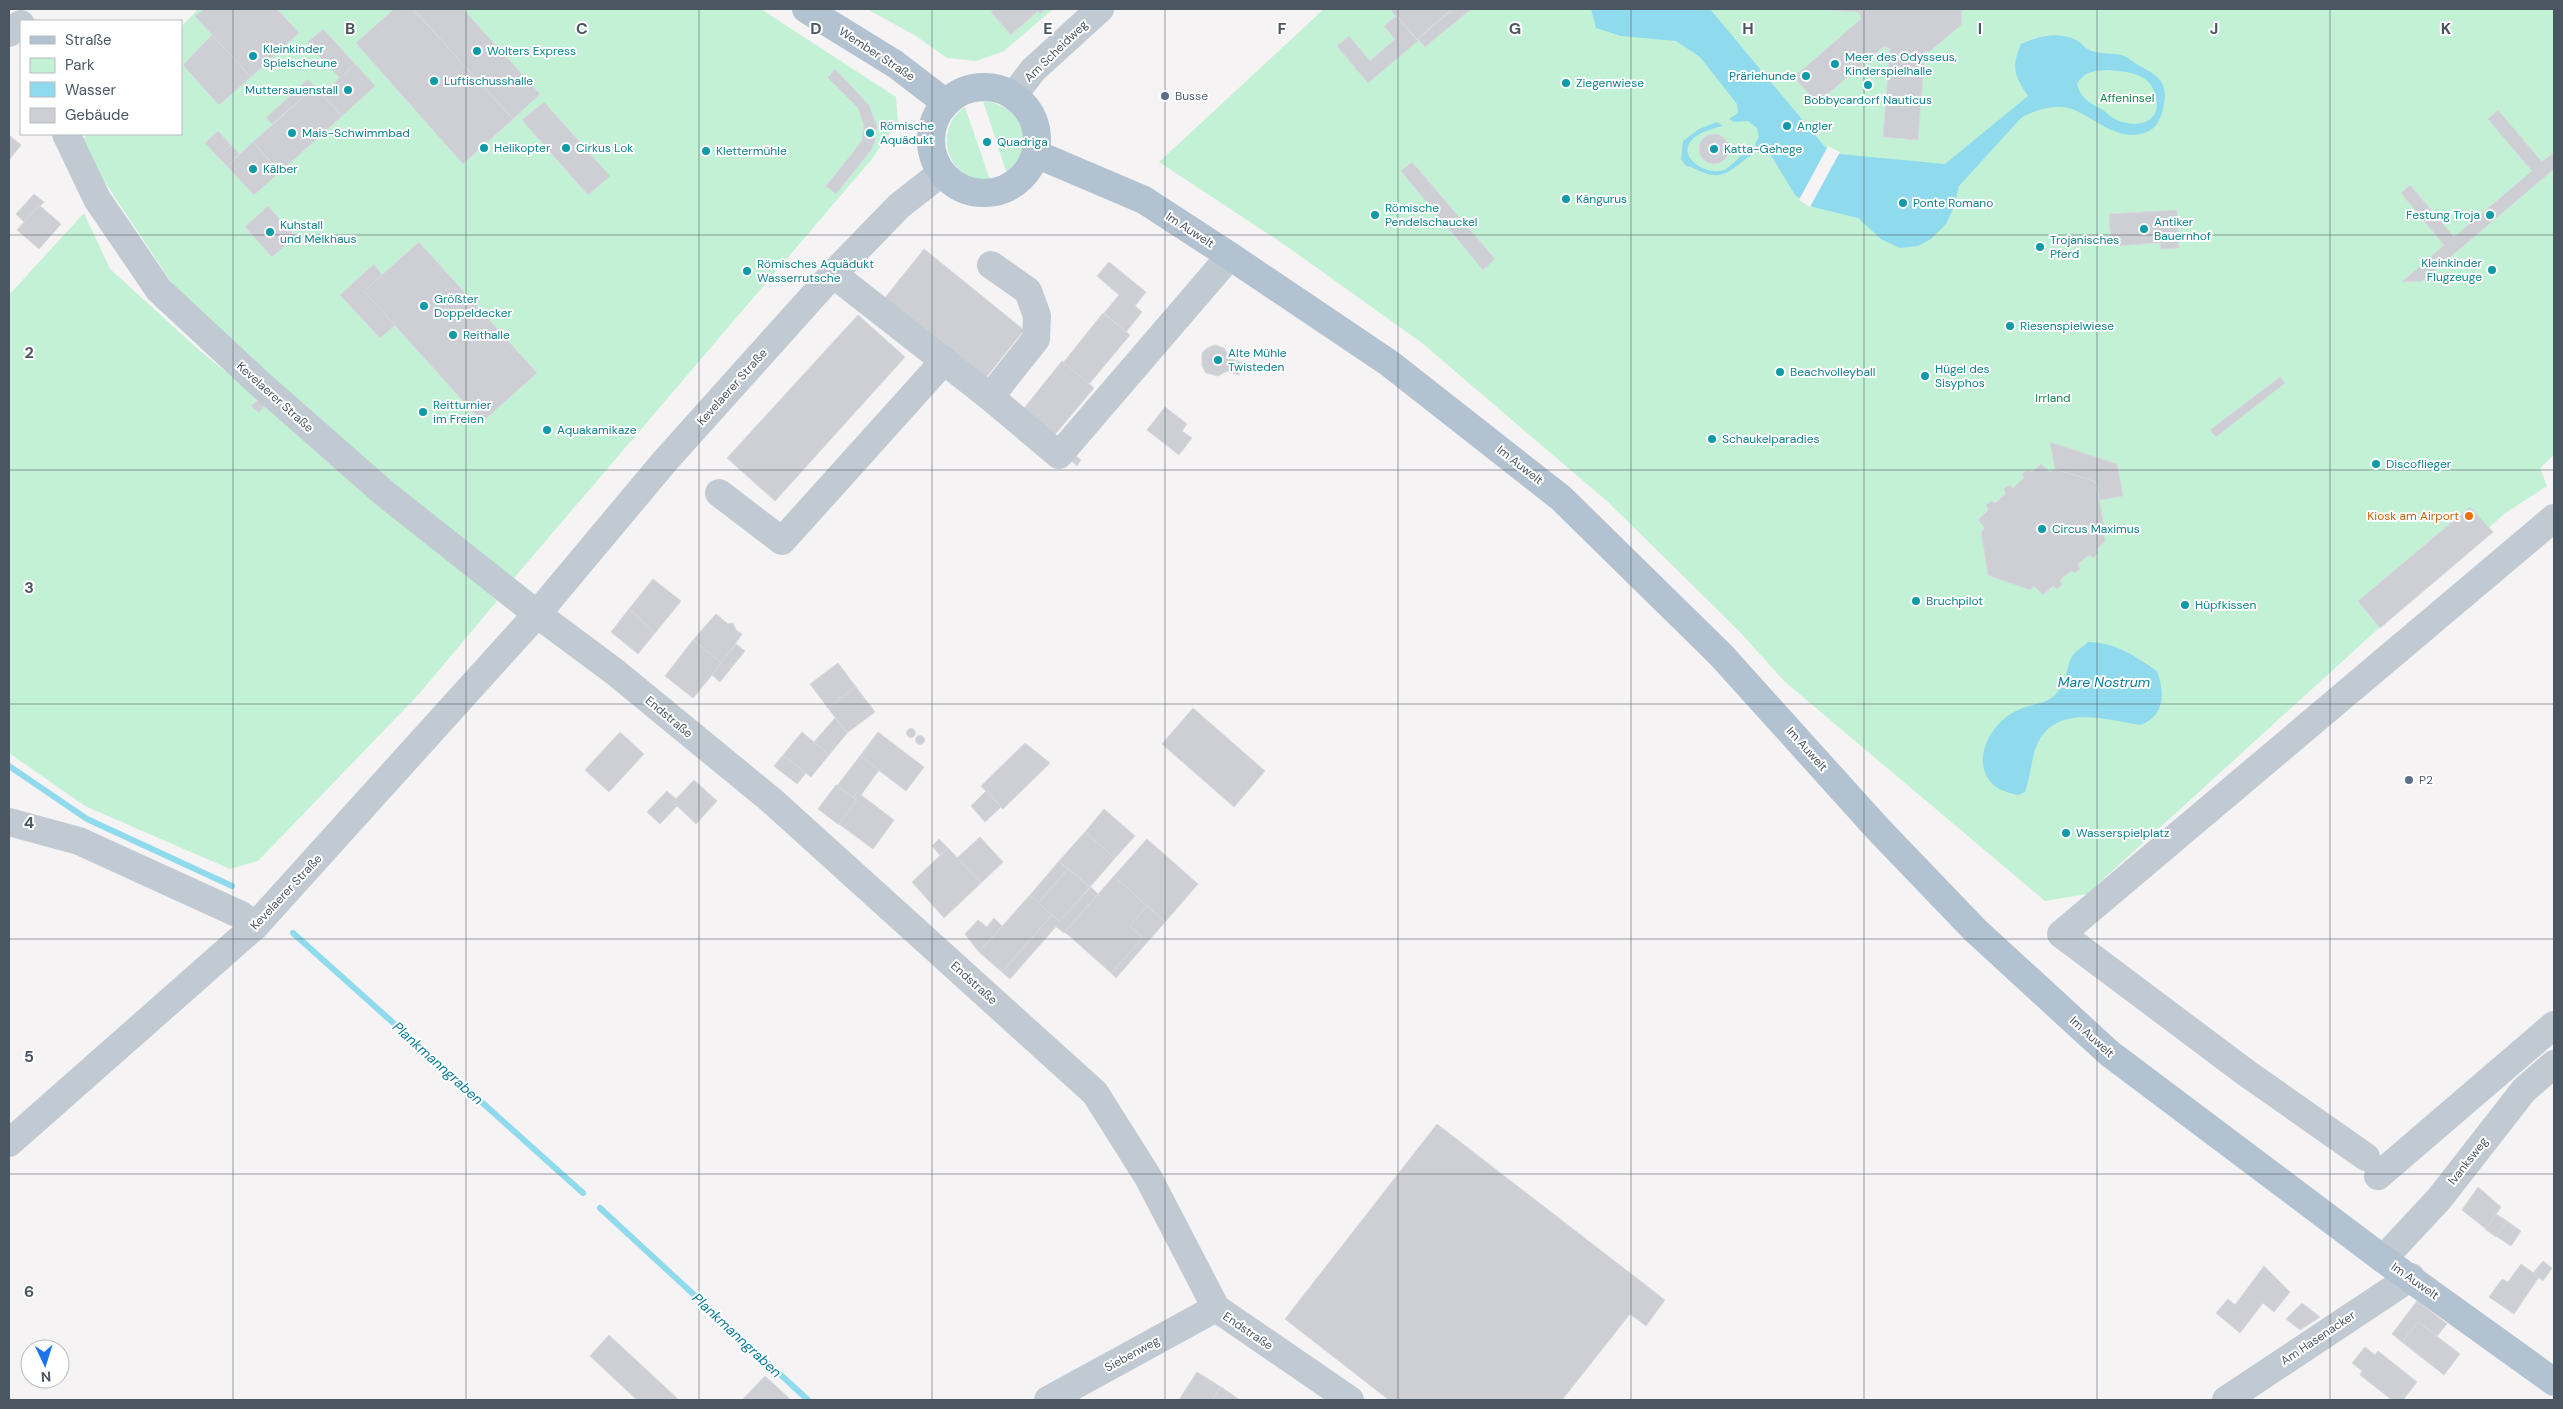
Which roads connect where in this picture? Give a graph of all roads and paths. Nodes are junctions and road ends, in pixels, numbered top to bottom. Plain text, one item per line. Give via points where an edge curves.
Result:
1 (806, 9) edge
2 (1100, 9) edge
3 (20, 25) edge
4 (9, 33) edge
5 (1012, 96) junction
6 (946, 103) junction
7 (66, 135) edge
8 (1036, 154) junction
9 (941, 173) junction
10 (1230, 256) junction
11 (991, 265) dead end
12 (833, 274) junction
13 (944, 361) junction
14 (990, 397) junction
15 (719, 493) dead end
16 (2554, 518) edge
17 (536, 614) junction
18 (9, 822) edge
19 (255, 926) junction
20 (2554, 1025) edge
21 (2554, 1064) edge
22 (9, 1143) edge
23 (2383, 1259) junction
24 (2411, 1277) junction
25 (1216, 1308) junction
26 (2554, 1382) edge
27 (1048, 1400) edge
28 (1350, 1400) edge
29 (2226, 1400) edge

1 - 6 main road, Wember Straße via 895,64
2 - 5 street, Am Scheidweg via 1033,70
3 - 4 street
5 - 6 main road via 995,88 976,88
5 - 8 main road via 1033,119 1037,135
6 - 9 main road via 933,126 932,138 932,150
7 - 17 street, Kevelaerer Straße via 97,199 159,290 384,493
8 - 9 main road via 1029,170 1017,183 1002,190 985,193 968,190
8 - 10 main road, Im Auwelt via 1144,200
9 - 12 street, Kevelaerer Straße via 898,206
10 - 14 street via 1059,455
10 - 23 main road, Im Auwelt via 1389,363 1561,498 1721,655 1878,829 1975,930 2109,1053
11 - 14 street via 1028,292 1037,316 1036,339
12 - 13 street
12 - 17 street, Kevelaerer Straße via 665,461
13 - 14 street
13 - 15 street via 782,541
16 - 20 street via 2061,934 2372,1167
17 - 19 street, Kevelaerer Straße
17 - 25 street, Endstraße via 615,672 771,800 1095,1093 1148,1177
18 - 19 street via 79,841 241,914
19 - 22 street, Kevelaerer Straße
21 - 23 street, Ivanksweg via 2524,1090 2438,1199
23 - 24 main road, Im Auwelt
24 - 26 main road, Im Auwelt
24 - 29 street, Am Hasenacker
25 - 27 street, Siebenweg
25 - 28 street, Endstraße

